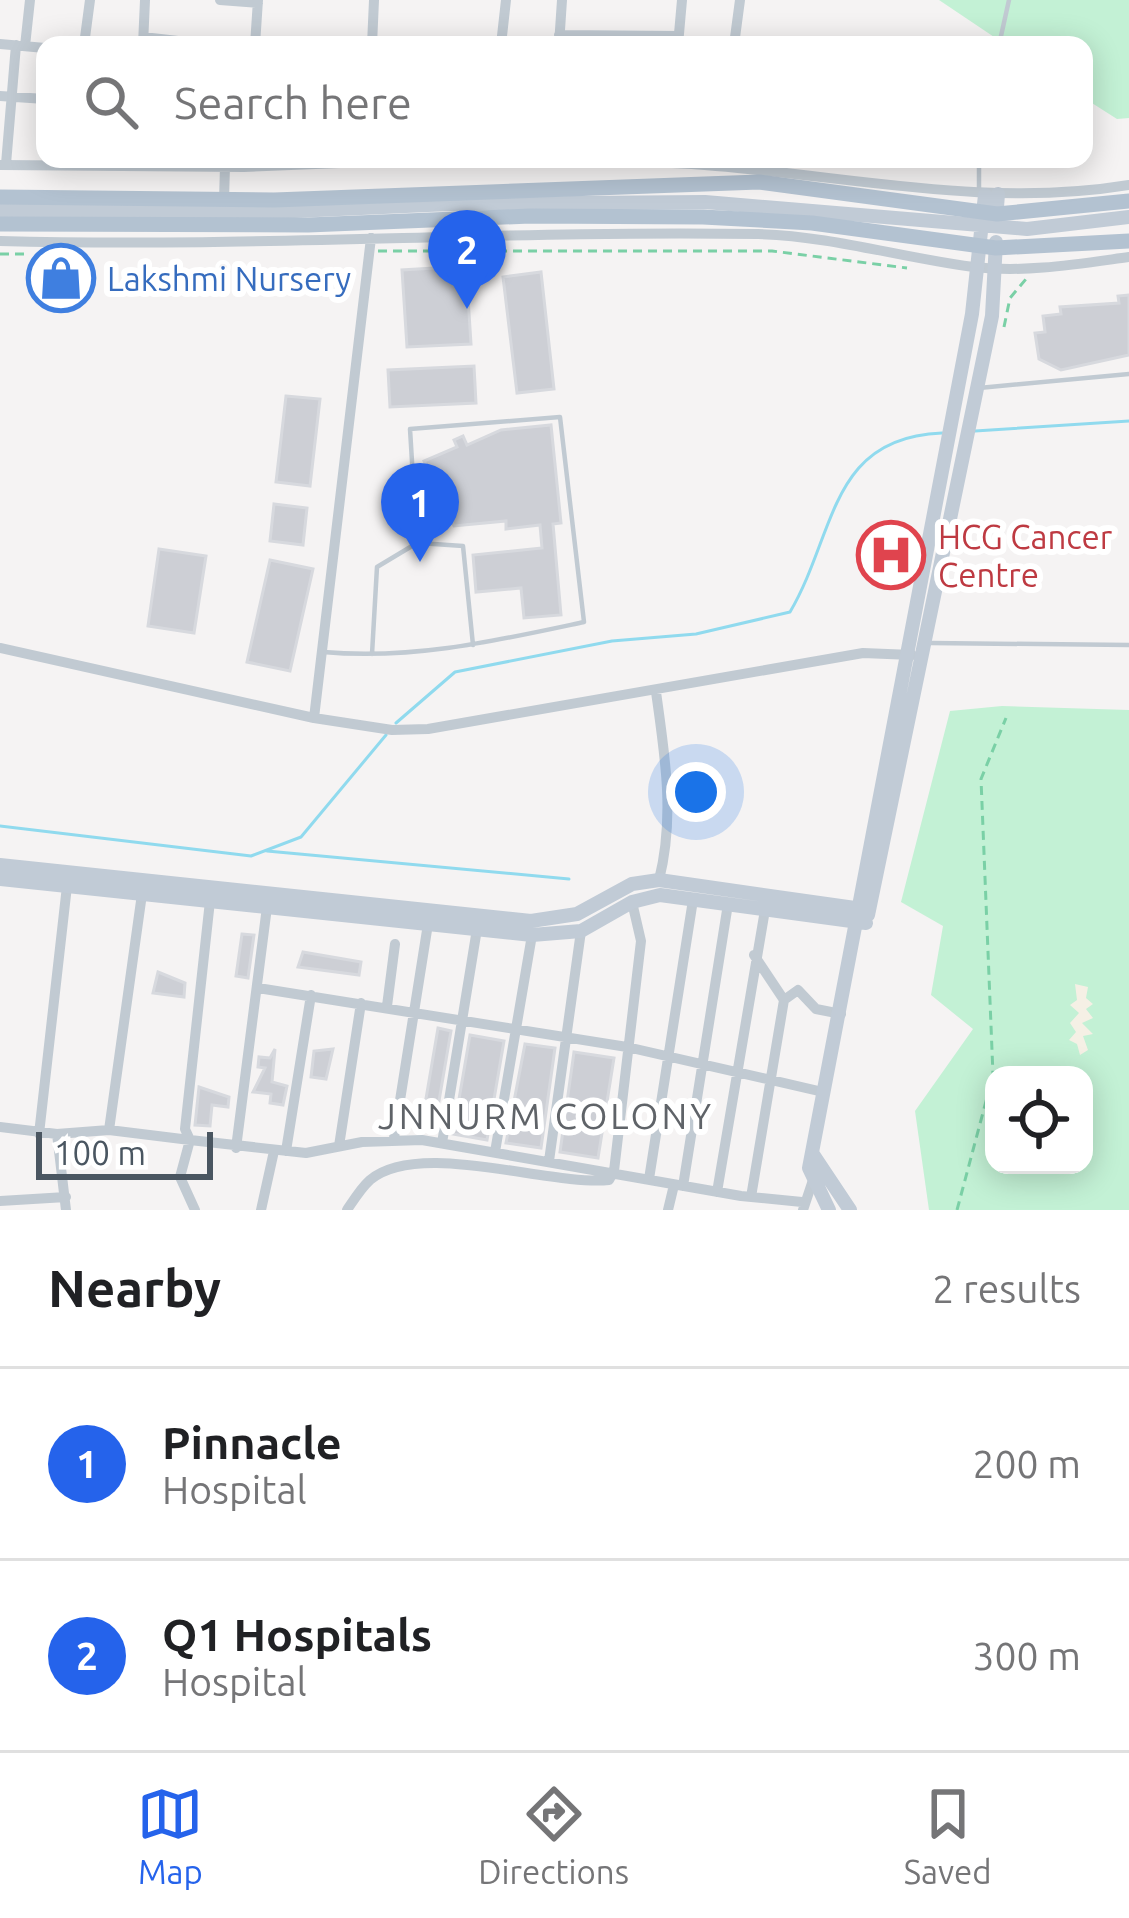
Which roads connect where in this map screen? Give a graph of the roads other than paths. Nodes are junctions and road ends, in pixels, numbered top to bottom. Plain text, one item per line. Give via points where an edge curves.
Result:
1 (30, 0) edge
2 (90, 0) edge
3 (145, 0) edge
4 (220, 0) edge
5 (374, 0) edge
6 (506, 0) edge
7 (562, 0) edge
8 (682, 0) edge
9 (740, 0) edge
10 (1010, 0) edge
11 (258, 2) edge
12 (85, 36) edge
13 (143, 36) edge
14 (256, 36) edge
15 (372, 36) edge
16 (501, 36) edge
17 (559, 36) edge
18 (678, 36) edge
19 (735, 36) edge
20 (1001, 36) edge
21 (0, 44) edge
22 (21, 45) junction
23 (36, 46) edge
24 (6, 96) edge
25 (36, 98) edge
26 (36, 163) edge
27 (3, 165) edge
28 (225, 168) edge
29 (616, 168) edge
30 (786, 168) edge
31 (981, 168) edge
32 (1129, 185) edge
33 (616, 188) junction
34 (987, 194) junction
35 (0, 197) edge
36 (224, 200) junction
37 (1129, 201) edge
38 (0, 210) edge
39 (1129, 217) edge
40 (990, 220) junction
41 (0, 224) edge
42 (1129, 241) edge
43 (0, 242) edge
44 (370, 244) junction
45 (988, 247) junction
46 (1129, 257) edge
47 (990, 271) junction
48 (1129, 374) edge
49 (976, 388) junction
50 (417, 543) junction
51 (473, 645) junction
52 (1129, 645) edge
53 (0, 648) edge
54 (916, 651) junction
55 (322, 652) junction
56 (372, 654) junction
57 (656, 692) junction
58 (314, 718) junction
59 (0, 865) edge
60 (0, 879) edge
61 (659, 880) junction
62 (67, 886) junction
63 (142, 894) junction
64 (693, 900) junction
65 (210, 901) junction
66 (632, 902) junction
67 (728, 904) junction
68 (267, 907) junction
69 (765, 910) junction
70 (861, 916) junction
71 (430, 917) junction
72 (477, 929) junction
73 (581, 932) junction
74 (532, 935) junction
75 (395, 944) dead end
76 (754, 955) junction
77 (258, 988) junction
78 (311, 995) junction
79 (784, 1000) junction
80 (361, 1003) junction
81 (387, 1006) junction
82 (413, 1010) junction
83 (841, 1014) junction
84 (464, 1019) junction
85 (517, 1028) junction
86 (570, 1037) junction
87 (627, 1047) junction
88 (670, 1056) junction
89 (705, 1065) junction
90 (737, 1072) junction
91 (770, 1080) junction
92 (823, 1092) junction
93 (0, 1127) edge
94 (109, 1130) junction
95 (39, 1134) junction
96 (57, 1134) junction
97 (394, 1138) junction
98 (190, 1140) junction
99 (442, 1143) junction
100 (339, 1146) junction
101 (236, 1148) junction
102 (280, 1151) junction
103 (495, 1152) junction
104 (812, 1153) junction
105 (550, 1161) junction
106 (614, 1172) junction
107 (649, 1179) junction
108 (812, 1183) junction
109 (679, 1185) junction
110 (717, 1192) junction
111 (751, 1197) junction
112 (0, 1201) edge
113 (66, 1204) edge
114 (803, 1206) edge
115 (195, 1210) edge
116 (261, 1210) edge
117 (346, 1210) edge
118 (668, 1210) edge
119 (829, 1210) edge
120 (850, 1210) edge

1 - 22 street
2 - 12 street
3 - 13 street
4 - 11 street
5 - 15 street
6 - 16 street
7 - 17 street
8 - 18 street
9 - 19 street
10 - 20 lane
11 - 14 street
21 - 22 street
22 - 23 street
22 - 24 street
24 - 25 street
24 - 27 street
26 - 27 street
28 - 36 street
29 - 33 street
30 - 34 street
31 - 34 lane
32 - 34 street
33 - 36 main road
33 - 40 main road via 759,182
34 - 40 street
35 - 36 main road
37 - 40 main road
38 - 40 street via 705,202
39 - 40 street via 1049,228
40 - 45 street
41 - 45 main road via 703,217
42 - 45 main road
43 - 44 street
44 - 47 street via 766,235
44 - 55 street
45 - 47 street
46 - 47 street
47 - 49 street
47 - 54 street via 949,432
48 - 49 lane
49 - 54 street
50 - 51 lane via 463,546
50 - 51 lane via 410,429 560,417 584,622
50 - 56 lane via 377,567
51 - 56 lane
52 - 54 lane
53 - 58 street
54 - 57 street via 863,653
54 - 70 street
55 - 56 lane
55 - 58 street
57 - 58 street via 388,730
57 - 61 street via 668,781
59 - 71 street
60 - 62 street
61 - 70 street
61 - 71 street via 632,884 577,914 531,921
62 - 63 street
62 - 95 street
63 - 65 street
63 - 94 street
64 - 66 street via 660,895
64 - 67 street
64 - 88 street
65 - 68 street
65 - 98 street via 184,1129
66 - 73 street
66 - 87 street via 641,941
67 - 69 street
67 - 89 street
68 - 71 street
68 - 77 street
69 - 70 street
69 - 76 street
70 - 83 street
71 - 72 street
71 - 82 street
72 - 74 street
72 - 84 street
73 - 74 street
73 - 86 street
74 - 85 street
75 - 81 street
76 - 79 street
76 - 90 street
77 - 78 street
77 - 101 street
78 - 80 street
78 - 102 street
79 - 83 street via 798,989 816,1009
79 - 91 street
80 - 81 street
80 - 100 street
81 - 82 street
82 - 84 street
82 - 97 street
83 - 92 street
84 - 85 street
84 - 99 street
85 - 86 street
85 - 103 street
86 - 87 street
86 - 105 street
87 - 88 street
87 - 106 street
88 - 89 street
88 - 107 street
89 - 90 street
89 - 109 street
90 - 91 street
90 - 110 street
91 - 92 street
91 - 111 street
92 - 104 street
93 - 95 street
94 - 96 street
94 - 98 street
95 - 96 street
96 - 113 street
97 - 99 street
97 - 100 street
98 - 101 street
98 - 115 street via 180,1177
99 - 103 street
100 - 102 street
101 - 102 street
102 - 116 street
103 - 105 street
104 - 108 street
104 - 120 street
105 - 106 street
106 - 107 street
106 - 117 street via 591,1181 462,1164 394,1169 370,1179
107 - 109 street
108 - 114 street
108 - 119 street
109 - 110 street
109 - 118 street
110 - 111 street
111 - 114 street
112 - 113 street

